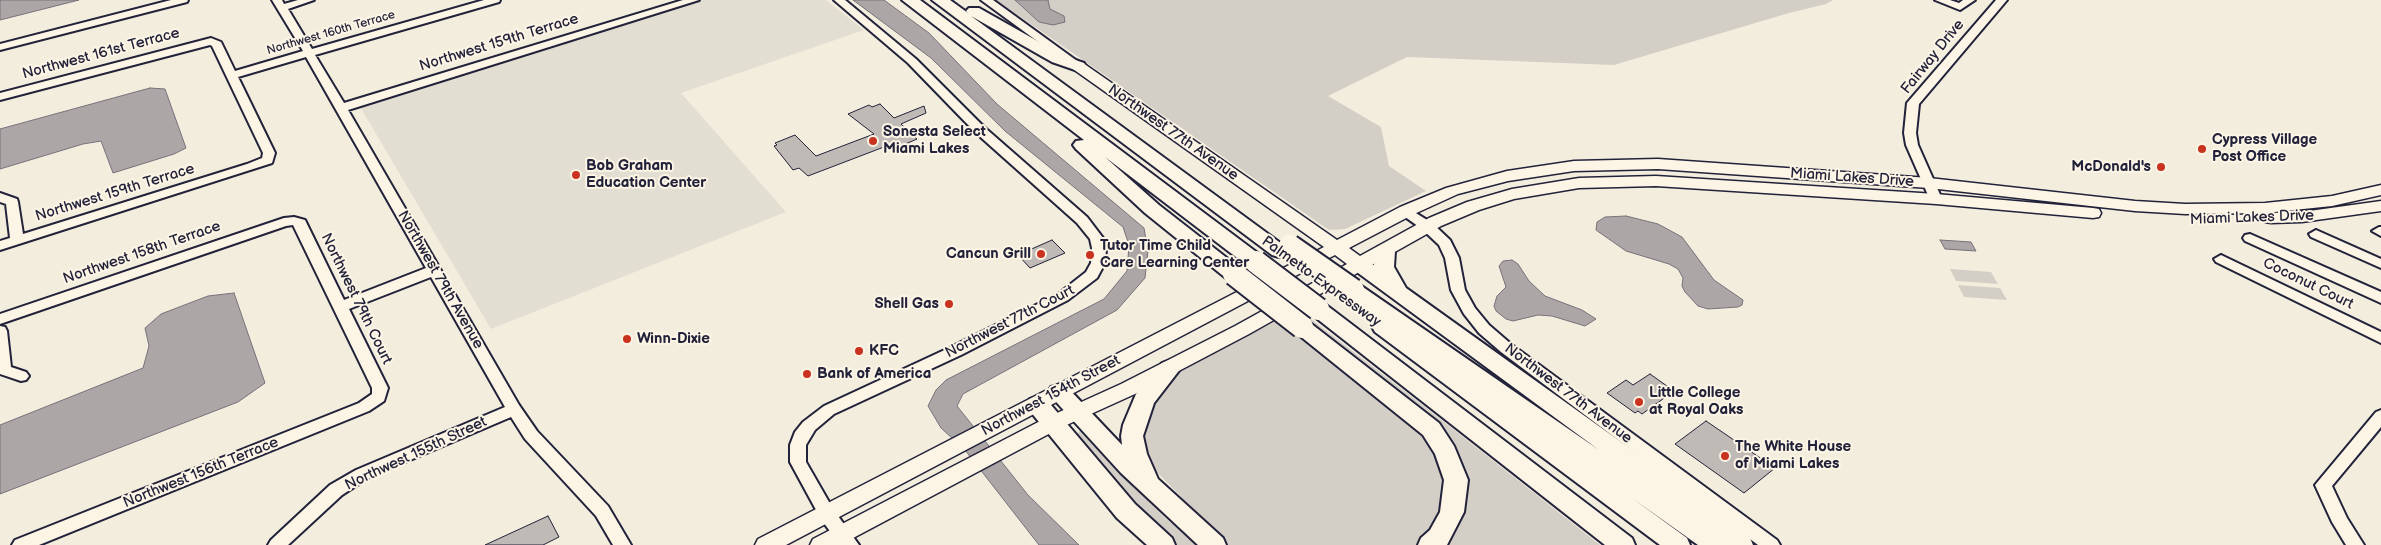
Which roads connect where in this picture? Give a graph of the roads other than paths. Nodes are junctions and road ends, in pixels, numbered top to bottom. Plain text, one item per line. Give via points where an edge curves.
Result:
1 (183, 0) edge
2 (309, 0) edge
3 (495, 0) edge
4 (694, 0) edge
5 (839, 0) edge
6 (910, 0) edge
7 (940, 0) edge
8 (954, 0) edge
9 (986, 0) edge
10 (1940, 0) edge
11 (1970, 0) edge
12 (2002, 0) edge
13 (279, 4) edge
14 (0, 47) edge
15 (309, 53) junction
16 (1078, 66) junction
17 (232, 76) junction
18 (1037, 96) junction
19 (0, 97) edge
20 (341, 108) junction
21 (1929, 183) junction
22 (2381, 190) edge
23 (0, 198) edge
24 (1936, 199) junction
25 (2381, 206) edge
26 (1406, 211) junction
27 (294, 221) joint
28 (1427, 226) junction
29 (2316, 234) dead end
30 (2250, 238) dead end
31 (17, 240) junction
32 (0, 246) edge
33 (1336, 248) junction
34 (1385, 251) junction
35 (2221, 259) dead end
36 (2381, 264) edge
37 (1361, 265) junction
38 (434, 270) junction
39 (1398, 291) junction
40 (1347, 293) junction
41 (2381, 298) edge
42 (342, 306) junction
43 (0, 318) edge
44 (0, 332) edge
45 (2381, 338) edge
46 (1170, 368) junction
47 (21, 376) dead end
48 (1059, 393) junction
49 (379, 396) joint
50 (1038, 404) junction
51 (514, 409) junction
52 (1077, 413) junction
53 (2381, 416) edge
54 (1053, 423) junction
55 (1154, 491) junction
56 (827, 514) junction
57 (846, 540) edge
58 (21, 545) edge
59 (277, 545) edge
60 (622, 545) edge
61 (766, 545) edge
62 (821, 545) edge
63 (1163, 545) edge
64 (1214, 545) edge
65 (1430, 545) edge
66 (1623, 545) edge
67 (1678, 545) edge
68 (1717, 545) edge
69 (1741, 545) edge
70 (1770, 545) edge
71 (2355, 545) edge

1 - 14 street
2 - 13 street
3 - 15 street, Northwest 160th Terrace
4 - 20 street, Northwest 159th Terrace
5 - 56 street, Northwest 77th Court via 912,61 980,130 1082,220 1096,238 1099,248 1098,263 1092,275 1063,297 829,410 814,421 801,436 798,462
6 - 18 highway, Palmetto Expressway
7 - 40 highway, Palmetto Expressway via 1144,151 1212,190
8 - 16 highway via 1058,59
9 - 16 street, Northwest 77th Avenue
10 - 11 street via 1960,7
12 - 21 street, Fairway Drive via 1913,103 1912,145
13 - 15 street, Northwest 79th Avenue
15 - 17 street, Northwest 160th Terrace
15 - 20 street, Northwest 79th Avenue
16 - 33 main road, Northwest 77th Avenue
17 - 19 street, Northwest 161st Terrace via 217,44 211,41
17 - 31 street, Northwest 159th Terrace via 269,153 268,160
18 - 65 highway, bridge via 1064,129 1152,209 1431,429 1446,452 1456,480 1452,512 1439,537
18 - 66 highway, Palmetto Expressway, bridge
20 - 38 street, Northwest 79th Avenue
21 - 22 main road, Miami Lakes Drive via 2185,209 2265,208
21 - 24 street, Fairway Drive
21 - 26 main road, Miami Lakes Drive via 1658,164 1592,165 1540,170 1491,180 1444,194
23 - 31 street via 12,202
24 - 25 main road, Miami Lakes Drive via 2188,221 2302,217
24 - 28 main road, Miami Lakes Drive via 1663,181 1590,182 1512,194 1473,206
26 - 28 street, Northwest 77th Avenue
26 - 33 main road, Miami Lakes Drive
27 - 42 street, Northwest 79th Court via 300,223
27 - 43 street, Northwest 158th Terrace
28 - 34 main road, Miami Lakes Drive
28 - 70 street, Northwest 77th Avenue via 1447,245 1456,287 1484,329
29 - 36 street
30 - 41 street
31 - 32 street, Northwest 159th Terrace
33 - 37 main road, Northwest 77th Avenue
33 - 48 main road, Northwest 154th Street
34 - 37 main road, Miami Lakes Drive
34 - 39 highway via 1384,267
35 - 45 street, Coconut Court
37 - 39 highway
37 - 46 main road, Northwest 154th Street
38 - 42 street
38 - 51 street, Northwest 79th Avenue
39 - 69 highway
40 - 67 highway, Palmetto Expressway
40 - 68 highway
42 - 49 street, Northwest 79th Court via 380,388
44 - 47 street via 4,370
46 - 52 main road, Northwest 154th Street
46 - 55 highway via 1144,400 1133,431 1135,454
48 - 50 main road, Northwest 154th Street
48 - 52 highway
49 - 58 street, Northwest 156th Terrace via 364,407
50 - 54 highway
50 - 56 main road, Northwest 154th Street
51 - 59 street, Northwest 155th Street via 362,474 336,490
51 - 60 street, Northwest 79th Avenue via 531,435 602,511
52 - 54 main road, Northwest 154th Street
52 - 55 highway
53 - 71 street via 2323,485
54 - 57 main road, Northwest 154th Street via 964,470
54 - 63 highway via 1126,511
55 - 64 highway
56 - 57 street, Northwest 77th Court
56 - 61 main road, Northwest 154th Street
57 - 62 main road, Northwest 154th Street

